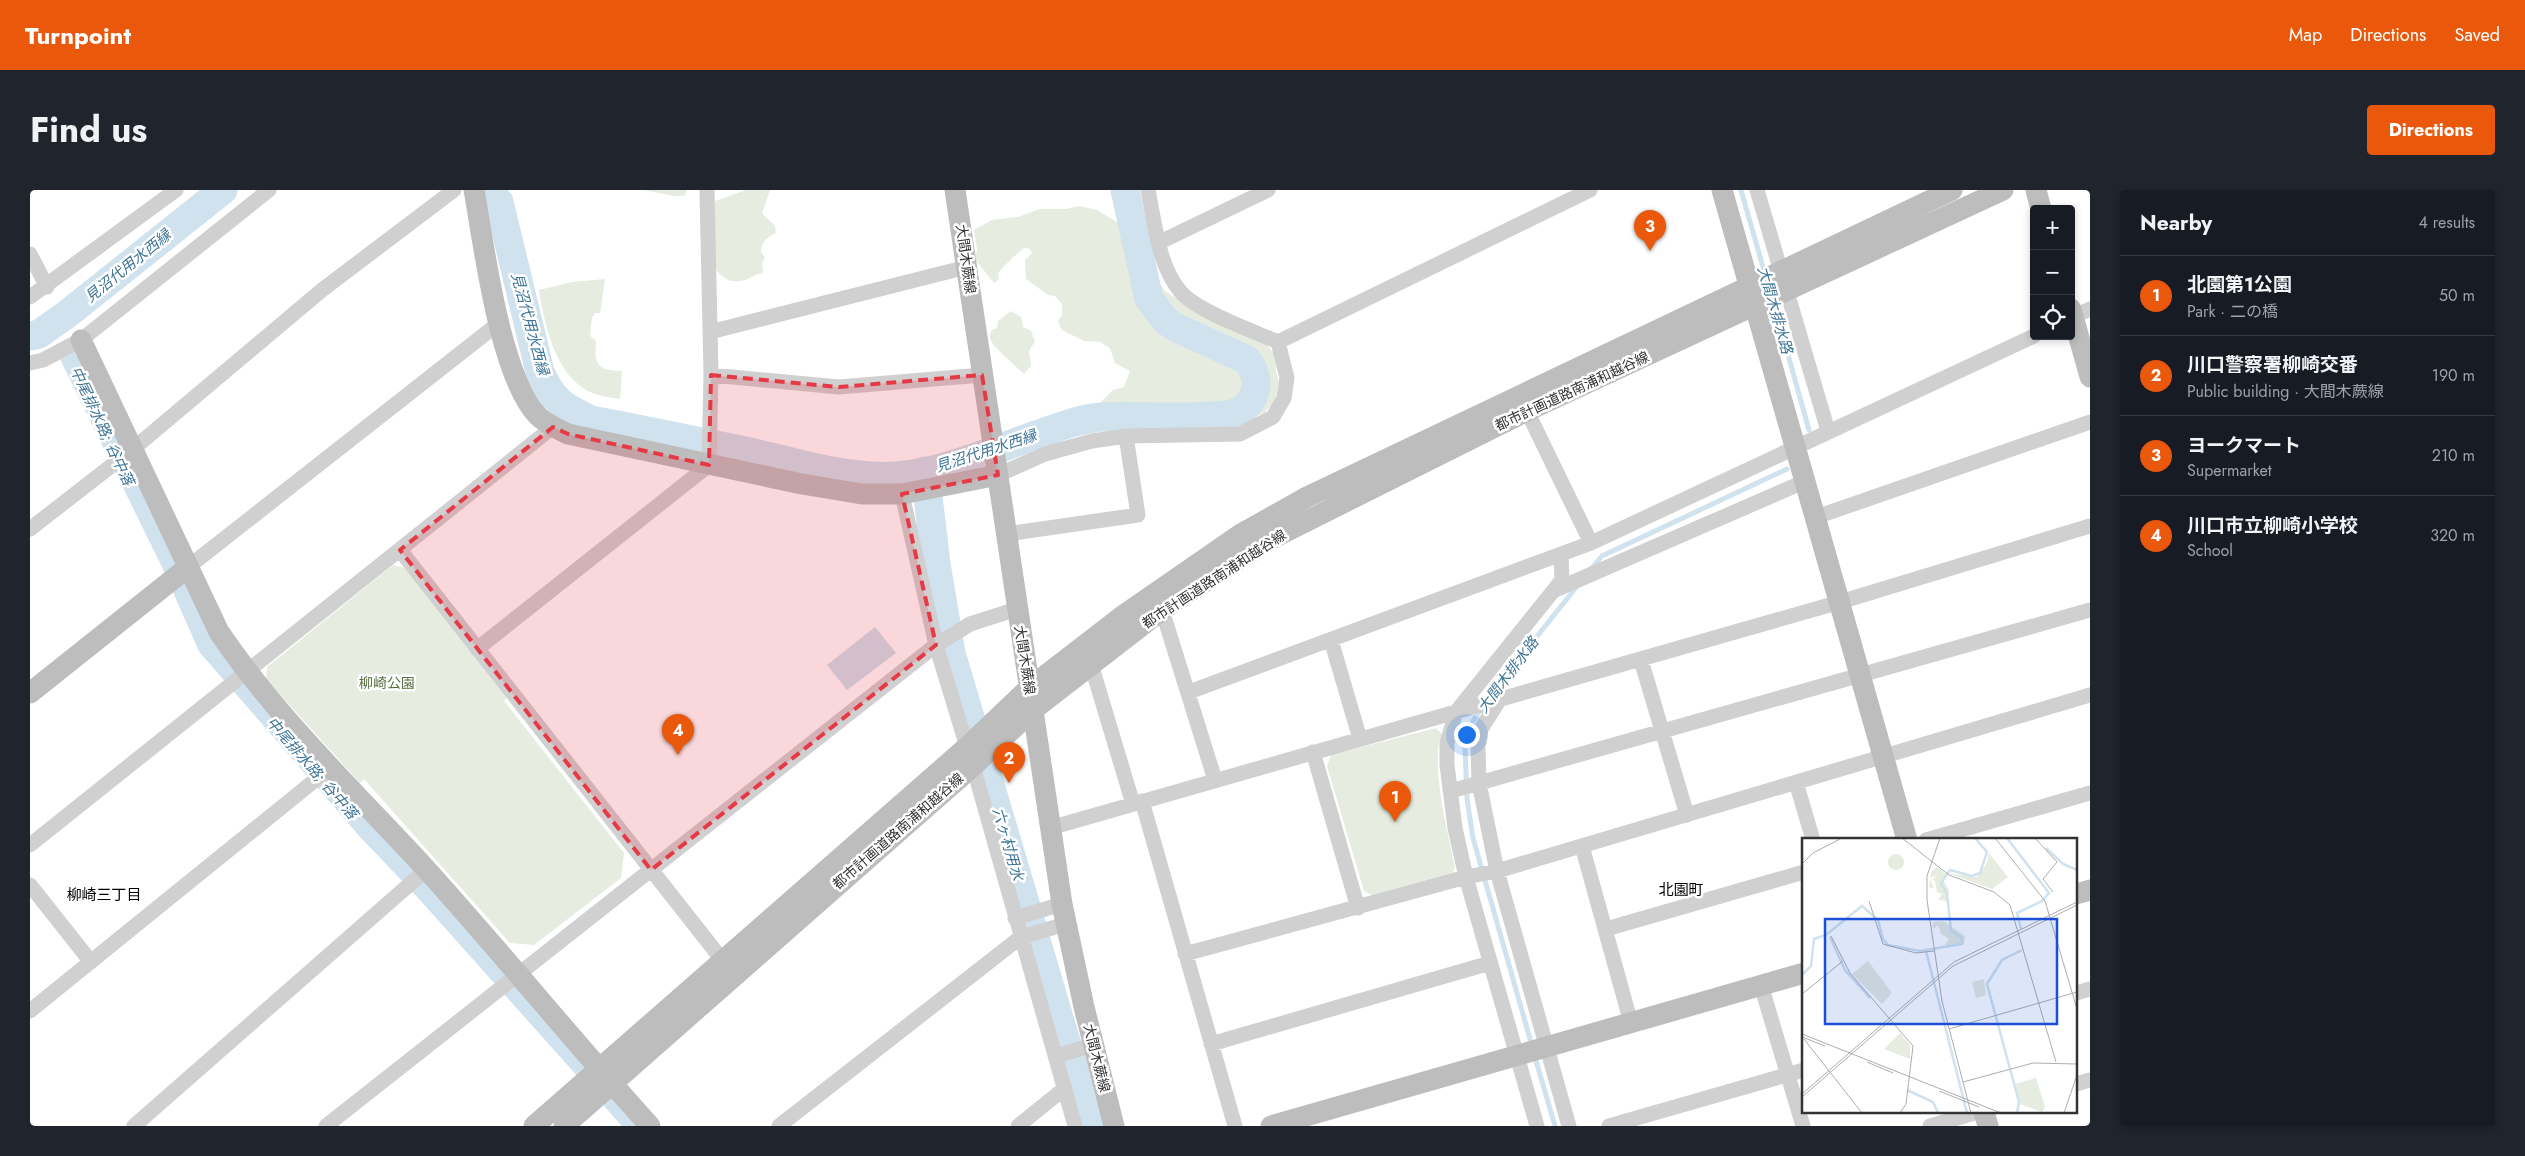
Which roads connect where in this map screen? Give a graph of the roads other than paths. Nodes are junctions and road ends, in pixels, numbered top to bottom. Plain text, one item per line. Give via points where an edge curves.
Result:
1 (176, 190) edge
2 (269, 190) edge
3 (454, 190) edge
4 (707, 190) edge
5 (955, 190) edge
6 (1148, 190) edge
7 (1268, 190) edge
8 (1590, 190) edge
9 (1722, 190) edge
10 (1757, 190) edge
11 (1952, 190) edge
12 (2003, 190) edge
13 (2036, 190) edge
14 (475, 197) edge
15 (2040, 205) edge
16 (1158, 243) junction
17 (30, 254) edge
18 (967, 267) junction
19 (47, 287) junction
20 (1768, 288) junction
21 (30, 298) edge
22 (2076, 313) edge
23 (499, 323) junction
24 (710, 332) junction
25 (2030, 338) edge
26 (81, 340) junction
27 (1278, 342) junction
28 (30, 363) edge
29 (711, 375) junction
30 (982, 375) junction
31 (2090, 376) edge
32 (1527, 411) junction
33 (2090, 422) edge
34 (553, 426) junction
35 (1825, 432) junction
36 (1126, 436) junction
37 (133, 448) junction
38 (1801, 459) junction
39 (709, 462) junction
40 (997, 469) junction
41 (919, 491) junction
42 (1816, 517) junction
43 (2090, 526) edge
44 (30, 529) edge
45 (1007, 534) junction
46 (1591, 543) junction
47 (400, 550) junction
48 (1561, 554) junction
49 (187, 568) junction
50 (1555, 590) junction
51 (1840, 602) junction
52 (1017, 609) junction
53 (1162, 610) junction
54 (2090, 610) edge
55 (944, 640) junction
56 (1331, 640) junction
57 (477, 649) junction
58 (1641, 660) junction
59 (1091, 664) junction
60 (247, 673) junction
61 (1860, 675) junction
62 (1029, 688) junction
63 (1189, 692) junction
64 (30, 693) edge
65 (2090, 695) edge
66 (1496, 700) junction
67 (1033, 710) junction
68 (1456, 712) junction
69 (1662, 731) junction
70 (1360, 739) junction
71 (1313, 752) junction
72 (970, 756) junction
73 (1883, 756) junction
74 (330, 768) junction
75 (1215, 780) junction
76 (1796, 782) junction
77 (1476, 783) junction
78 (1454, 790) junction
79 (2090, 793) edge
80 (1138, 803) junction
81 (1687, 815) junction
82 (1050, 828) junction
83 (1812, 838) edge
84 (1906, 838) edge
85 (1933, 838) edge
86 (30, 844) edge
87 (1582, 846) junction
88 (426, 870) junction
89 (651, 870) junction
90 (1494, 872) junction
91 (1802, 873) edge
92 (1470, 877) junction
93 (30, 885) edge
94 (1358, 908) junction
95 (1064, 914) junction
96 (1015, 918) junction
97 (1606, 929) junction
98 (1020, 937) junction
99 (1185, 954) junction
100 (723, 961) junction
101 (91, 962) junction
102 (1490, 963) junction
103 (1802, 974) edge
104 (510, 981) junction
105 (1761, 985) junction
106 (30, 1011) edge
107 (1631, 1023) junction
108 (1211, 1044) junction
109 (1093, 1045) junction
110 (1547, 1047) junction
111 (1517, 1055) junction
112 (1056, 1056) junction
113 (1802, 1071) edge
114 (1788, 1075) junction
115 (599, 1083) junction
116 (1065, 1088) junction
117 (1971, 1114) edge
118 (134, 1126) edge
119 (326, 1126) edge
120 (534, 1126) edge
121 (564, 1126) edge
122 (650, 1126) edge
123 (780, 1126) edge
124 (1018, 1126) edge
125 (1075, 1126) edge
126 (1114, 1126) edge
127 (1234, 1126) edge
128 (1271, 1126) edge
129 (1537, 1126) edge
130 (1569, 1126) edge
131 (1609, 1126) edge
132 (1803, 1126) edge
133 (1930, 1126) edge

1 - 19 street
2 - 26 street
3 - 37 street via 322,290
4 - 24 street
5 - 18 street, 大間木蕨線
6 - 16 street
7 - 16 street
8 - 27 street
9 - 20 street
10 - 20 street
11 - 20 street, 都市計画道路南浦和越谷線
12 - 20 street, 都市計画道路南浦和越谷線
13 - 15 street
14 - 23 street
16 - 27 street via 1180,292 1224,319
17 - 19 street
18 - 24 street
18 - 30 street, 大間木蕨線
19 - 21 street
20 - 32 street, 都市計画道路南浦和越谷線
20 - 35 street
20 - 38 street
20 - 62 street, 都市計画道路南浦和越谷線 via 1280,512 1176,577
22 - 31 street
23 - 34 street via 510,364 527,400 539,417
23 - 49 street
24 - 29 street
25 - 35 street
26 - 28 street via 43,360
26 - 37 street
27 - 36 street via 1286,378 1284,398 1273,417 1240,434
29 - 30 street via 839,387
29 - 39 street
30 - 40 street, 大間木蕨線
32 - 46 street
32 - 53 street, 都市計画道路南浦和越谷線 via 1269,540
33 - 42 street
34 - 39 street via 568,434
34 - 47 street
35 - 38 street
36 - 40 street via 1092,441
36 - 45 street via 1138,515
37 - 44 street
37 - 49 street
38 - 42 street
38 - 46 street
38 - 50 street via 1600,571
39 - 41 street via 834,490
39 - 57 street
40 - 41 street
40 - 45 street, 大間木蕨線
41 - 55 street
42 - 51 street
43 - 51 street
45 - 52 street, 大間木蕨線
46 - 48 street
47 - 57 street
47 - 60 street
48 - 50 street via 1562,580
48 - 56 street
49 - 60 street via 219,632
49 - 64 street
50 - 68 street
51 - 58 street
51 - 61 street
52 - 55 street via 983,619
52 - 62 street, 大間木蕨線
53 - 59 street, 都市計画道路南浦和越谷線
53 - 63 street
54 - 61 street
55 - 72 street
55 - 89 street
56 - 63 street
56 - 70 street
57 - 89 street
58 - 66 street
58 - 69 street
59 - 67 street, 都市計画道路南浦和越谷線
59 - 80 street
60 - 74 street
60 - 86 street
61 - 69 street
61 - 73 street
62 - 67 street, 大間木蕨線
62 - 72 street, 都市計画道路南浦和越谷線
63 - 75 street
65 - 73 street
66 - 68 street
66 - 77 street via 1482,729
67 - 72 street, 都市計画道路南浦和越谷線
67 - 82 street, 大間木蕨線
68 - 70 street
68 - 78 street via 1448,743 1447,765
69 - 77 street
69 - 81 street
70 - 71 street
71 - 75 street
71 - 94 street
72 - 96 street
72 - 100 street, 都市計画道路南浦和越谷線
72 - 115 street, 都市計画道路南浦和越谷線
73 - 76 street
73 - 84 street
74 - 88 street
74 - 101 street
75 - 80 street
76 - 81 street
76 - 83 street
77 - 78 street
77 - 90 street
78 - 92 street via 1455,828
79 - 85 street
80 - 82 street
80 - 99 street
81 - 87 street
82 - 95 street, 大間木蕨線
87 - 90 street
87 - 97 street
88 - 104 street
88 - 118 street
89 - 100 street
89 - 104 street
90 - 92 street
90 - 110 street
91 - 97 street
92 - 94 street
92 - 102 street
93 - 101 street
94 - 99 street
95 - 96 street
95 - 98 street
95 - 109 street, 大間木蕨線
96 - 98 street
97 - 107 street
98 - 112 street
98 - 123 street
99 - 108 street
100 - 115 street, 都市計画道路南浦和越谷線
101 - 106 street
102 - 108 street
102 - 111 street
103 - 105 street
104 - 115 street
104 - 119 street
105 - 107 street
105 - 114 street
107 - 110 street
108 - 127 street
109 - 112 street
109 - 126 street, 大間木蕨線
110 - 111 street
110 - 130 street
111 - 128 street
111 - 129 street
112 - 116 street
113 - 114 street
114 - 131 street
114 - 132 street
115 - 120 street, 都市計画道路南浦和越谷線
115 - 121 street, 都市計画道路南浦和越谷線
115 - 122 street
116 - 124 street
116 - 125 street
117 - 133 street

